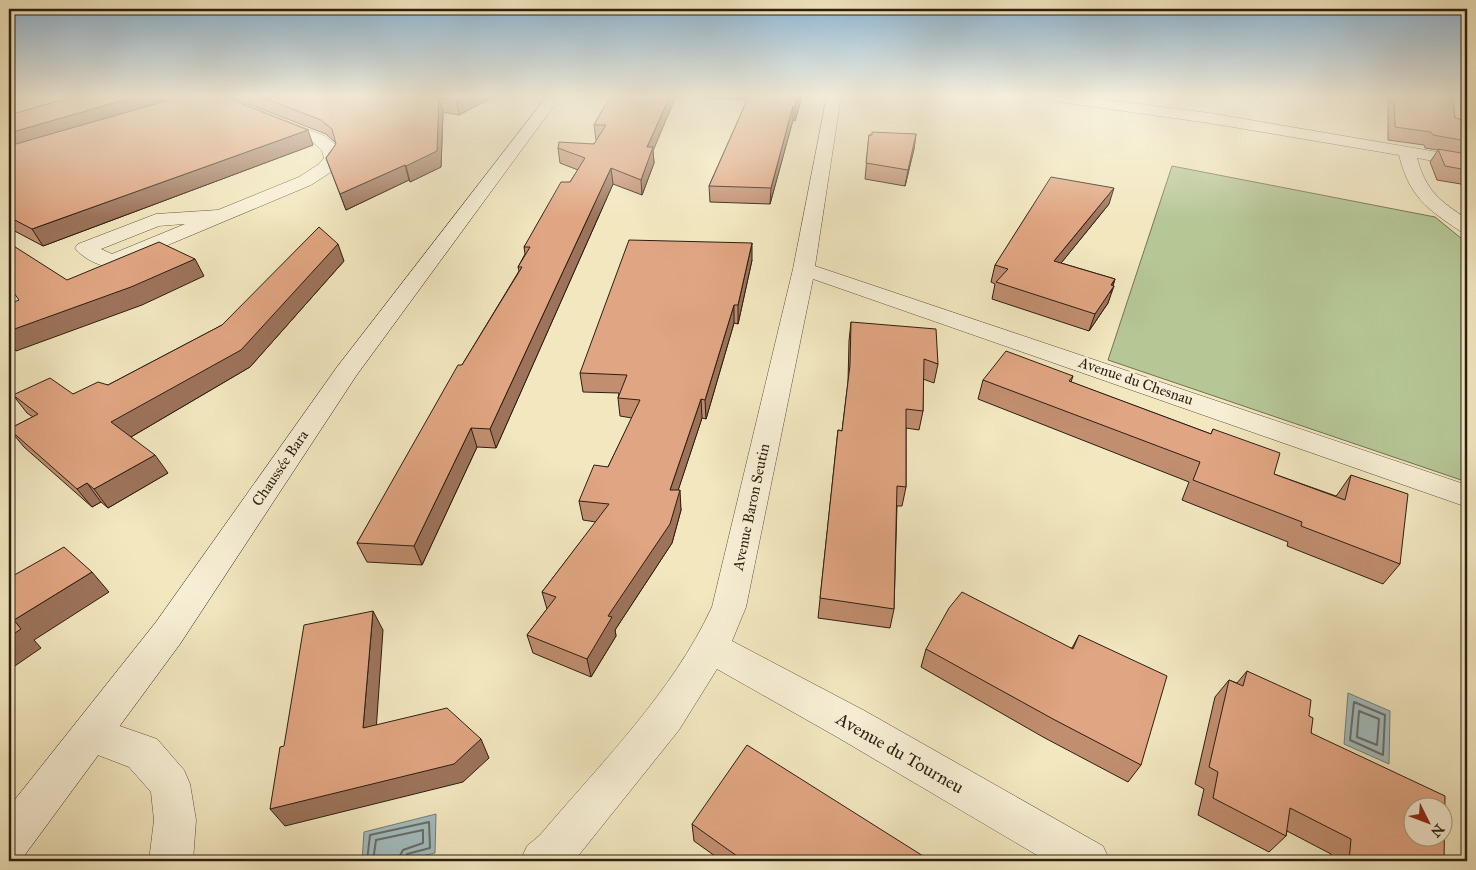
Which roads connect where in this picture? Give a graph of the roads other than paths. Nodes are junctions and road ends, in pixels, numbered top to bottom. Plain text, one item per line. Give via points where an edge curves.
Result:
1 (313, 137) edge
2 (523, 137) edge
3 (827, 137) edge
4 (1320, 137) edge
5 (1406, 151) junction
6 (1467, 162) edge
7 (1435, 206) junction
8 (1467, 213) edge
9 (220, 216) junction
10 (1467, 227) edge
11 (804, 269) junction
12 (1467, 496) edge
13 (711, 648) junction
14 (91, 734) junction
15 (9, 842) edge
16 (171, 861) edge
17 (542, 861) edge
18 (1088, 861) edge

1 - 9 street via 330,149 332,158 325,168 305,181
2 - 14 street, Chaussée Bara via 346,372 168,633
3 - 11 street, Avenue Baron Seutin
4 - 5 street
5 - 6 street
5 - 7 street via 1417,187
7 - 8 street
7 - 10 street
9 - 9 street via 156,220 85,248 111,262
11 - 12 street, Avenue du Chesnau
11 - 13 street, Avenue Baron Seutin via 729,606
13 - 17 street, Avenue Baron Seutin via 665,717 555,850
13 - 18 street, Avenue du Tourneu via 851,724
14 - 15 street, Chaussée Bara
14 - 16 street via 144,753 170,784 175,820

